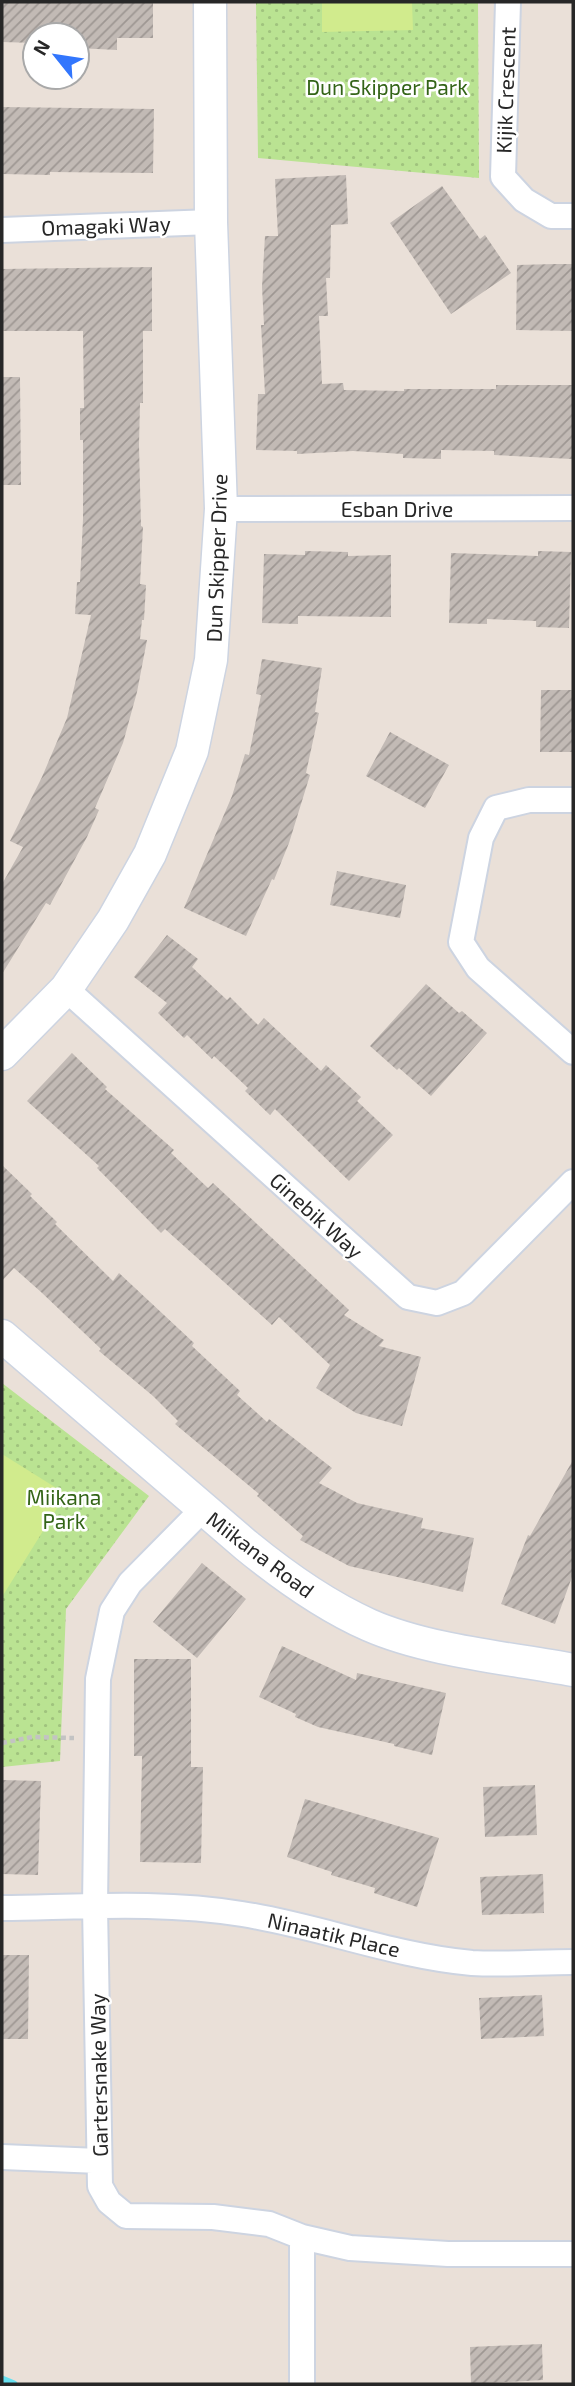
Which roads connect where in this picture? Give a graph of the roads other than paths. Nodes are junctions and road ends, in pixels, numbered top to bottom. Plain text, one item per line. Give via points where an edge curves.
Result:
1 (210, 2) edge
2 (508, 2) edge
3 (573, 216) edge
4 (211, 222) junction
5 (2, 230) edge
6 (573, 508) edge
7 (221, 509) junction
8 (573, 800) edge
9 (66, 989) junction
10 (573, 1052) edge
11 (2, 1054) edge
12 (573, 1182) edge
13 (2, 1336) edge
14 (203, 1509) junction
15 (573, 1670) edge
16 (95, 1906) junction
17 (2, 1908) edge
18 (573, 1962) edge
19 (2, 2157) edge
20 (99, 2161) junction
21 (302, 2237) junction
22 (573, 2254) edge
23 (302, 2384) edge

1 - 4 street, Dun Skipper Drive
2 - 3 street, Kijik Crescent via 503,177 524,200 551,216
4 - 5 street, Omagaki Way
4 - 7 street, Dun Skipper Drive
6 - 7 street, Esban Drive
7 - 9 street, Dun Skipper Drive via 211,660 192,751 150,854
8 - 10 street via 529,800 496,808 481,838 461,942 478,968
9 - 11 street, Dun Skipper Drive
9 - 12 street, Ginebik Way via 408,1297 438,1303 463,1293
13 - 14 street, Miikana Road
14 - 15 street, Miikana Road via 278,1571 325,1603 370,1625 452,1648
14 - 16 street, Gartersnake Way via 130,1583 112,1611 98,1679
16 - 17 street, Ninaatik Place
16 - 18 street, Ninaatik Place via 175,1906 242,1914 359,1943 472,1963
16 - 20 street, Gartersnake Way
19 - 20 street
20 - 21 street, Gartersnake Way via 100,2186 109,2202 126,2216 213,2217 269,2224
21 - 22 street, Gartersnake Way via 350,2248
21 - 23 street

